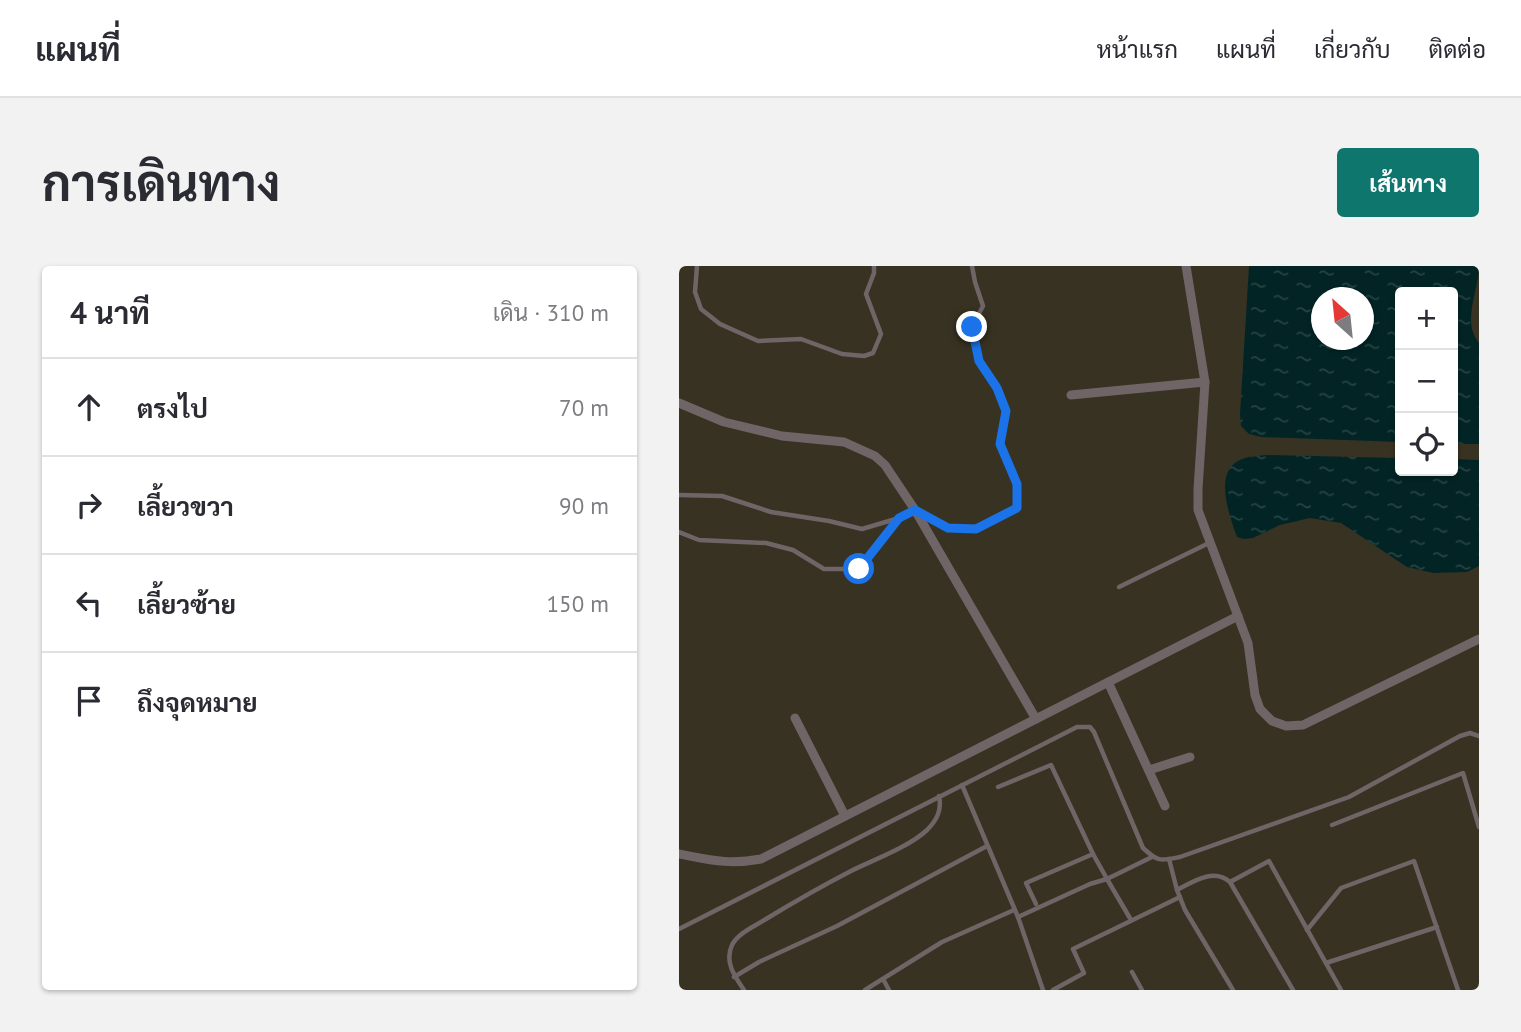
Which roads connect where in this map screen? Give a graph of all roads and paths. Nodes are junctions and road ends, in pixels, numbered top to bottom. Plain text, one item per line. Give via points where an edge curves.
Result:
1 (698, 266) edge
2 (874, 266) edge
3 (972, 266) edge
4 (1186, 266) edge
5 (1205, 382) junction
6 (1071, 395) dead end
7 (679, 403) edge
8 (679, 495) edge
9 (915, 510) junction
10 (899, 518) junction
11 (679, 532) edge
12 (1211, 542) junction
13 (1119, 587) dead end
14 (1238, 616) junction
15 (1479, 639) edge
16 (1108, 682) junction
17 (796, 718) dead end
18 (1035, 719) junction
19 (1479, 736) edge
20 (1190, 757) dead end
21 (1149, 770) junction
22 (961, 785) junction
23 (999, 788) dead end
24 (939, 796) junction
25 (1165, 806) dead end
26 (845, 816) junction
27 (1332, 825) dead end
28 (1479, 827) edge
29 (987, 846) junction
30 (679, 854) edge
31 (1093, 854) junction
32 (1152, 857) junction
33 (1169, 859) junction
34 (1107, 879) junction
35 (1230, 882) junction
36 (1177, 890) junction
37 (1181, 897) junction
38 (1036, 904) dead end
39 (1014, 909) junction
40 (1018, 918) junction
41 (1131, 920) junction
42 (1437, 928) junction
43 (679, 929) edge
44 (1307, 930) junction
45 (1326, 963) junction
46 (1132, 972) dead end
47 (734, 977) junction
48 (883, 979) junction
49 (744, 990) edge
50 (865, 990) edge
51 (888, 990) edge
52 (1042, 990) edge
53 (1053, 990) edge
54 (1142, 990) edge
55 (1233, 990) edge
56 (1293, 990) edge
57 (1341, 990) edge
58 (1458, 990) edge

1 - 2 lane via 695,292 701,309 720,324 758,341 801,339 842,354 865,356 873,353 881,334 866,294
3 - 9 lane via 983,306 972,327 979,361 1006,411 1000,444 1017,484 1017,508 976,529 948,528
4 - 5 street
5 - 6 street
5 - 12 street via 1198,510
7 - 9 street via 723,422 863,449 885,465
8 - 10 lane via 722,496 771,512 862,529
9 - 10 lane
9 - 18 street
10 - 11 lane via 859,569 824,569 793,550 766,543 699,540
12 - 13 lane
12 - 14 street
14 - 15 street via 1248,643 1260,709 1286,726 1303,725
14 - 16 street
16 - 18 street
16 - 21 street
17 - 26 street
18 - 26 street
19 - 33 lane via 1460,736 1349,797
20 - 21 street
21 - 25 street
22 - 24 lane
22 - 29 lane
22 - 32 lane via 1077,726 1090,727 1143,848
23 - 31 lane via 1051,765
24 - 43 lane
24 - 47 lane via 941,806 933,823 913,840 821,886 745,932 729,956
26 - 30 street via 761,859 720,862
27 - 28 lane via 1463,772
29 - 39 lane
29 - 47 lane
31 - 34 lane
31 - 38 lane via 1026,883
32 - 33 lane
32 - 34 lane
33 - 36 lane
34 - 40 lane
34 - 41 lane
35 - 36 lane via 1212,875
35 - 44 lane via 1269,861
35 - 56 lane
36 - 37 lane
37 - 41 lane
37 - 55 lane
39 - 40 lane
39 - 48 lane via 942,942
40 - 52 lane
41 - 53 lane via 1073,949 1084,974
42 - 44 lane via 1414,861 1341,888
42 - 45 lane
42 - 58 lane
44 - 45 lane
45 - 57 lane
46 - 54 lane
47 - 49 lane
48 - 50 lane
48 - 51 lane

